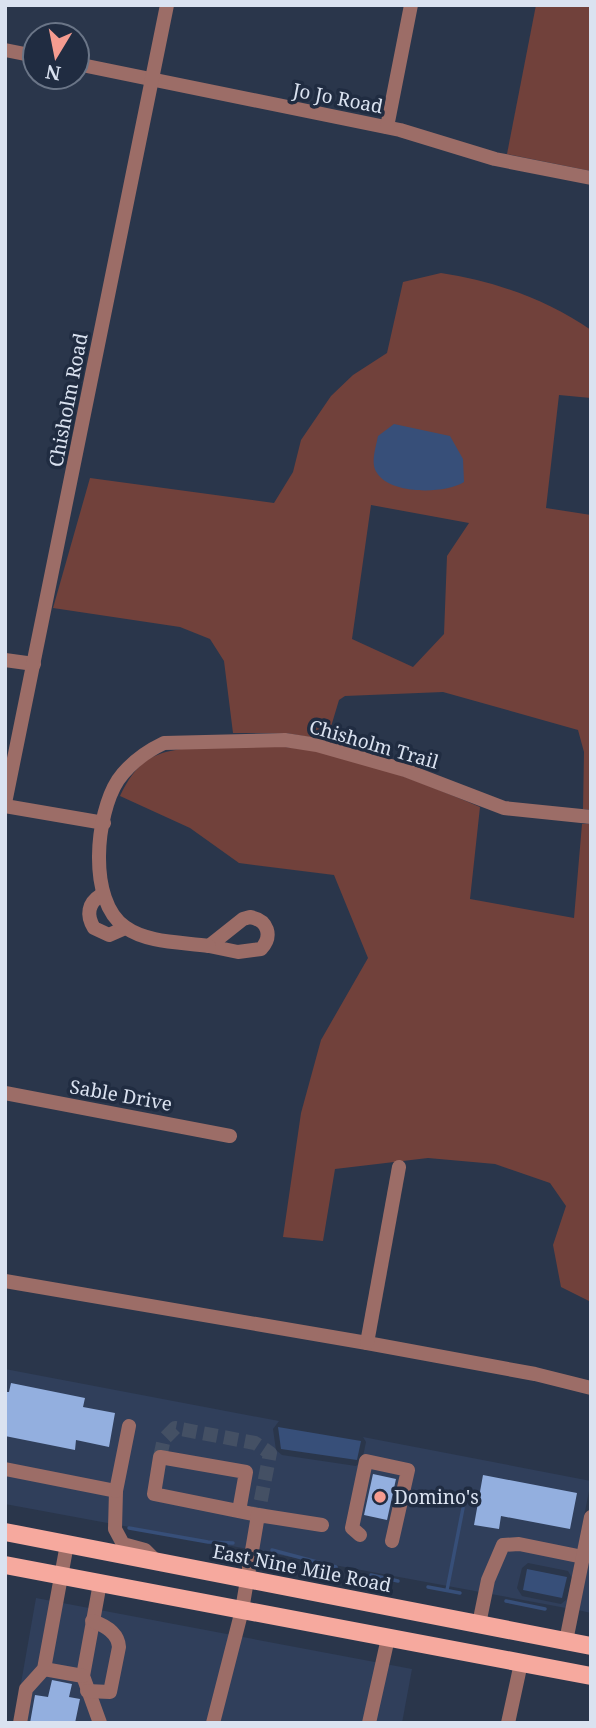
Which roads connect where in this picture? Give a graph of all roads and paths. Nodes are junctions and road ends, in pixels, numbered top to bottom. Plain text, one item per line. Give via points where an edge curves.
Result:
1 (167, 5) edge
2 (411, 5) edge
3 (91, 67) edge
4 (152, 80) junction
5 (387, 127) junction
6 (591, 178) edge
7 (5, 660) edge
8 (34, 664) junction
9 (5, 804) edge
10 (591, 817) edge
11 (104, 824) junction
12 (101, 895) junction
13 (125, 928) junction
14 (209, 946) dead end
15 (5, 1093) edge
16 (230, 1136) dead end
17 (399, 1167) dead end
18 (5, 1281) edge
19 (366, 1343) junction
20 (591, 1388) edge
21 (129, 1426) dead end
22 (5, 1469) edge
23 (116, 1491) junction
24 (239, 1511) junction
25 (258, 1515) junction
26 (591, 1517) edge
27 (322, 1525) dead end
28 (5, 1532) edge
29 (360, 1535) dead end
30 (393, 1541) dead end
31 (67, 1544) junction
32 (583, 1558) junction
33 (157, 1562) junction
34 (5, 1564) edge
35 (60, 1575) junction
36 (247, 1579) junction
37 (100, 1583) junction
38 (242, 1610) junction
39 (92, 1621) junction
40 (479, 1624) junction
41 (388, 1638) junction
42 (566, 1641) junction
43 (591, 1646) edge
44 (521, 1663) junction
45 (44, 1669) junction
46 (591, 1676) edge
47 (85, 1683) junction
48 (20, 1723) edge
49 (100, 1723) edge
50 (213, 1723) edge
51 (369, 1723) edge
52 (508, 1723) edge

1 - 4 street, Chisholm Road
2 - 5 street
3 - 4 street, Jo Jo Road
4 - 5 street, Jo Jo Road
4 - 8 street, Chisholm Road
5 - 6 street, Jo Jo Road via 495,159
7 - 8 street
8 - 9 street, Chisholm Road
9 - 11 street
10 - 11 street, Chisholm Trail via 504,808 405,770 317,745 285,740 199,740 164,744 136,760 116,783
11 - 12 street, Chisholm Trail
12 - 13 street
12 - 13 street, Chisholm Trail via 88,913 94,928 109,935
13 - 14 street, Chisholm Trail via 153,938
15 - 16 street, Sable Drive
17 - 19 street
18 - 19 street
19 - 20 street
21 - 23 street
22 - 23 street
23 - 33 street via 115,1529 123,1545 145,1550
24 - 24 street via 246,1472 160,1457 154,1493
24 - 25 street
25 - 27 street
25 - 36 street
26 - 32 street
28 - 31 main road, East Nine Mile Road
29 - 30 street via 352,1528 366,1461 408,1470
31 - 33 main road, East Nine Mile Road
31 - 35 street
32 - 40 street via 519,1544 503,1545 488,1580
32 - 42 street
33 - 36 main road, East Nine Mile Road
34 - 35 main road
35 - 37 main road
35 - 45 street
36 - 38 street
36 - 40 main road, East Nine Mile Road
37 - 38 main road
37 - 39 street
38 - 41 main road
38 - 50 street
39 - 47 street
39 - 47 street via 112,1632 119,1647 110,1692
40 - 42 main road, East Nine Mile Road
41 - 44 main road
41 - 51 street
42 - 43 main road, East Nine Mile Road
44 - 46 main road
44 - 52 street
45 - 47 street
45 - 48 street via 26,1689
47 - 49 street

